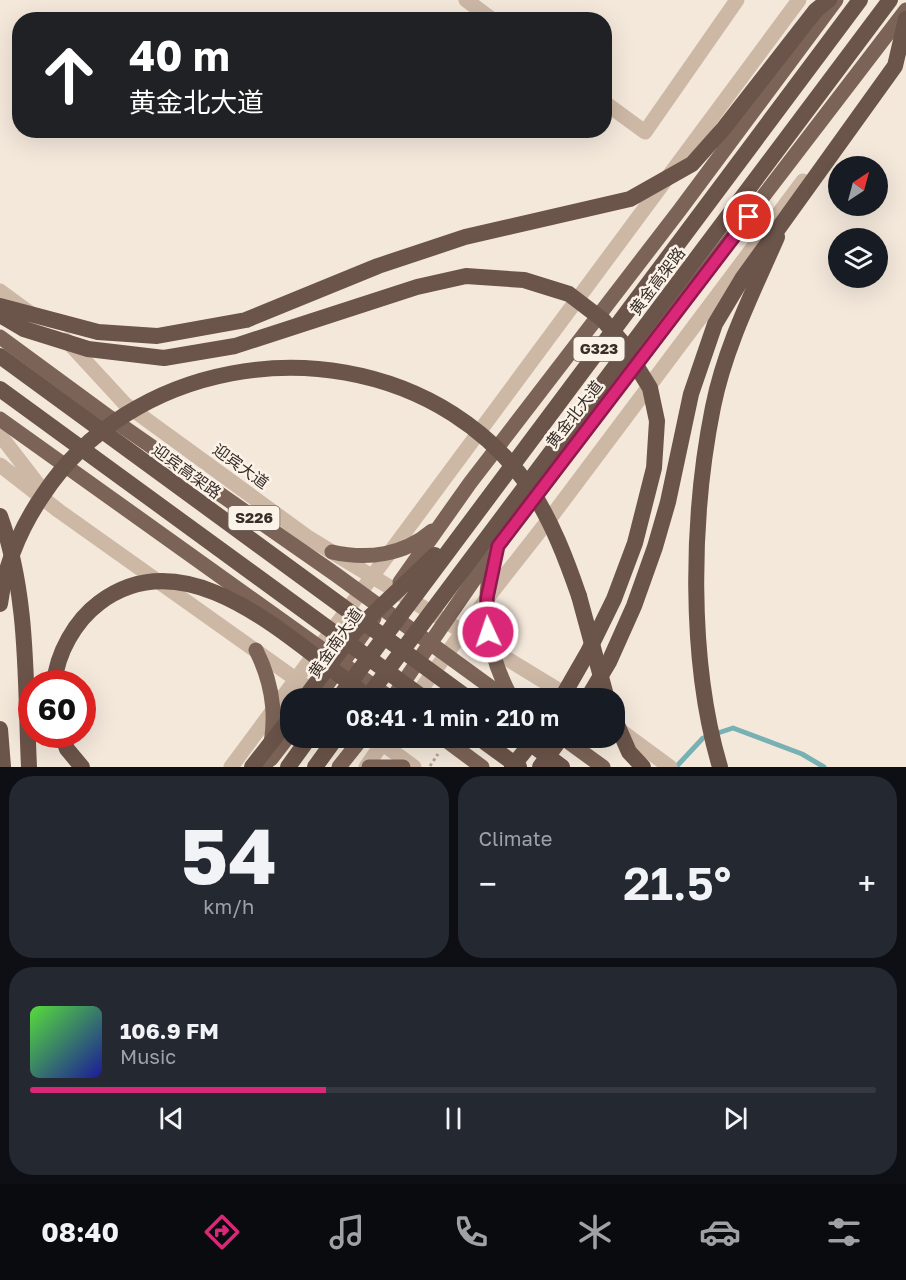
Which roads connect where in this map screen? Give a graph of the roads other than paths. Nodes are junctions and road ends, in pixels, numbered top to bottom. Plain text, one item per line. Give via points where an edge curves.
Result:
1 (466, 0) edge
2 (737, 0) edge
3 (799, 0) edge
4 (829, 0) edge
5 (836, 0) edge
6 (860, 0) edge
7 (890, 0) edge
8 (906, 10) edge
9 (482, 12) edge
10 (906, 19) edge
11 (906, 43) edge
12 (612, 108) edge
13 (784, 221) junction
14 (0, 291) edge
15 (0, 306) edge
16 (0, 315) edge
17 (0, 337) edge
18 (0, 356) edge
19 (0, 389) edge
20 (0, 419) edge
21 (0, 435) edge
22 (0, 465) edge
23 (59, 511) junction
24 (0, 516) edge
25 (447, 516) junction
26 (469, 523) junction
27 (498, 546) junction
28 (332, 552) junction
29 (392, 552) junction
30 (373, 577) junction
31 (395, 590) junction
32 (361, 593) junction
33 (487, 598) junction
34 (0, 604) edge
35 (382, 608) junction
36 (446, 620) junction
37 (463, 631) junction
38 (429, 644) junction
39 (321, 648) junction
40 (491, 648) junction
41 (256, 650) junction
42 (446, 655) junction
43 (343, 664) junction
44 (58, 670) edge
45 (297, 680) junction
46 (305, 688) edge
47 (322, 688) edge
48 (324, 688) edge
49 (346, 688) edge
50 (357, 688) edge
51 (374, 688) edge
52 (377, 688) edge
53 (399, 688) edge
54 (410, 688) edge
55 (422, 688) edge
56 (454, 688) edge
57 (493, 688) edge
58 (505, 688) edge
59 (555, 688) edge
60 (567, 688) edge
61 (593, 688) edge
62 (604, 688) edge
63 (274, 711) junction
64 (0, 729) edge
65 (625, 734) edge
66 (280, 735) edge
67 (625, 743) edge
68 (280, 745) edge
69 (67, 748) edge
70 (302, 748) edge
71 (329, 748) edge
72 (354, 748) edge
73 (377, 748) edge
74 (391, 748) edge
75 (456, 748) edge
76 (492, 748) edge
77 (527, 748) edge
78 (536, 748) edge
79 (554, 748) edge
80 (577, 748) edge
81 (261, 766) edge
82 (3, 767) edge
83 (29, 767) edge
84 (82, 767) edge
85 (231, 767) edge
86 (288, 767) edge
87 (315, 767) edge
88 (339, 767) edge
89 (367, 767) edge
90 (403, 767) edge
91 (414, 767) edge
92 (482, 767) edge
93 (512, 767) edge
94 (519, 767) edge
95 (540, 767) edge
96 (562, 767) edge
97 (603, 767) edge
98 (643, 767) edge
99 (670, 767) edge
100 (720, 767) edge

1 - 9 street
2 - 12 street via 645,132
3 - 29 street
4 - 15 highway, bridge via 816,10 692,164 630,199 465,237 378,266 246,320 157,336 98,332
5 - 25 main road
6 - 26 highway, 黄金高架路 / G323, bridge
7 - 51 highway, 黄金高架路 / G323, bridge
8 - 27 main road, 黄金北大道
10 - 13 highway, bridge via 895,66
11 - 33 street
13 - 61 highway, bridge via 715,324 691,394 655,547 634,606
13 - 100 highway, bridge via 735,334 713,406 700,502 697,610 704,704
14 - 28 street, 迎宾大道 via 67,340 125,404
16 - 60 highway, bridge via 24,329 88,349 165,358 235,346 417,287 466,276 524,280 569,294 603,320 621,340 650,388 657,421 654,468 635,543 609,609
17 - 32 main road, S226
18 - 56 highway, 迎宾高架路, bridge
19 - 54 highway, bridge
20 - 39 main road
21 - 23 street
22 - 23 street
23 - 41 street
24 - 83 highway, bridge via 10,542 21,616
25 - 29 main road via 426,536
25 - 31 main road
26 - 47 highway, bridge via 355,631
26 - 49 highway, 黄金高架路 / G323, bridge
27 - 33 main road
27 - 36 main road, 黄金北大道
28 - 29 main road via 358,556
28 - 30 street, 迎宾大道
29 - 30 street
30 - 31 street, 迎宾大道
30 - 32 street
31 - 35 main road
31 - 36 street, 迎宾大道
32 - 35 main road, S226
32 - 39 street
33 - 37 street
33 - 40 main road
34 - 62 highway, bridge via 17,542 31,513 56,475 89,440 156,397 210,377 249,370 315,368 367,376 414,393 454,415 489,443 527,484 542,503 566,557
35 - 38 main road, S226
35 - 43 main road, 黄金南大道
36 - 37 street, 迎宾大道
36 - 38 main road, 黄金北大道
37 - 40 street, 迎宾大道
37 - 42 street
38 - 42 main road, S226
38 - 53 main road
39 - 43 main road
39 - 45 street
40 - 58 main road
40 - 59 street, 迎宾大道
41 - 45 street
41 - 63 main road via 269,680
42 - 55 street
42 - 57 main road, S226
43 - 48 main road, 黄金南大道
43 - 52 main road
44 - 50 highway, bridge via 64,646 84,614 115,590 146,582 188,582 229,596
45 - 46 street
45 - 63 street
63 - 81 main road via 274,731
63 - 85 street
64 - 82 highway
65 - 99 street
66 - 81 highway, bridge
67 - 98 highway
68 - 81 main road
69 - 84 highway
70 - 86 highway
71 - 87 highway, bridge
72 - 88 main road
73 - 89 street
74 - 91 street
75 - 92 main road
76 - 94 highway
77 - 93 highway, bridge
78 - 96 highway
79 - 95 highway
80 - 97 main road
89 - 90 main road

